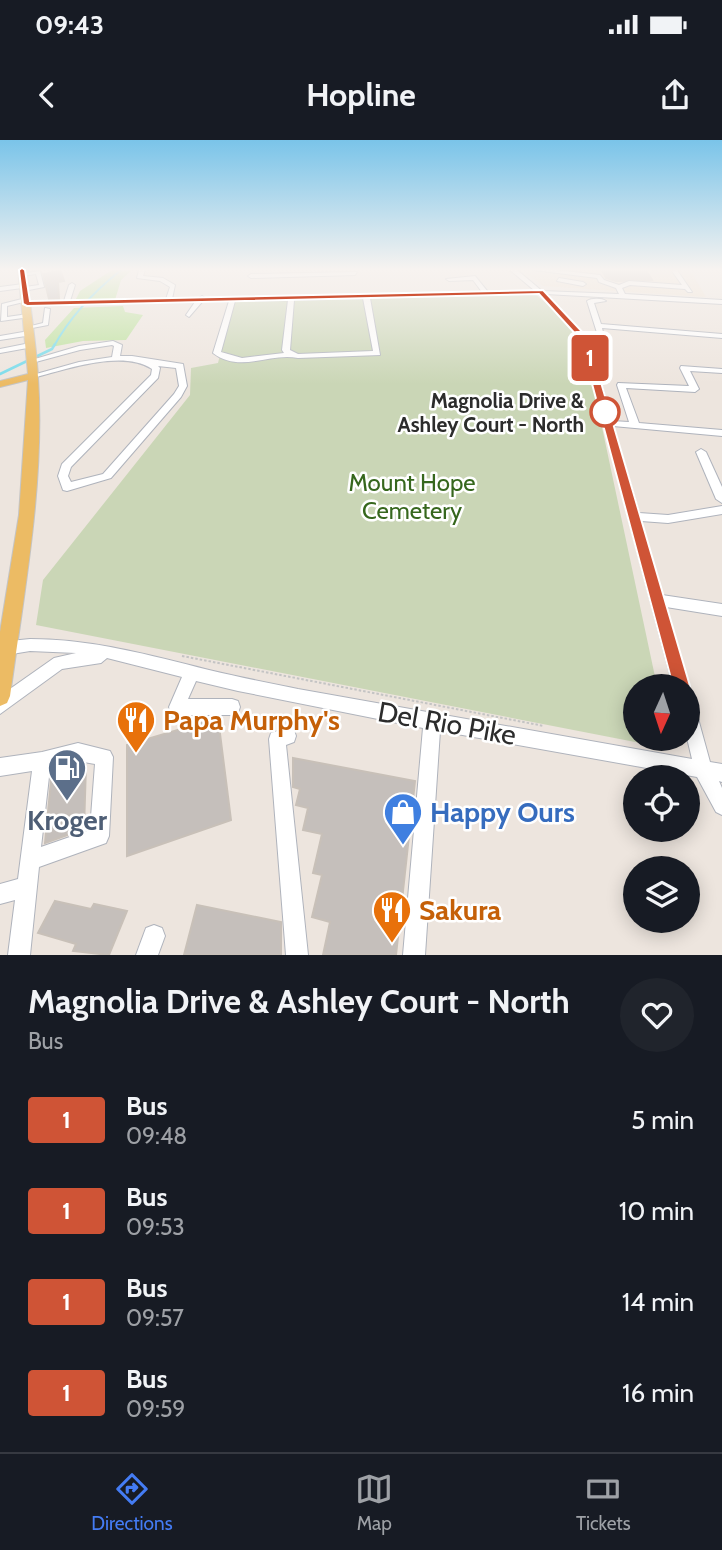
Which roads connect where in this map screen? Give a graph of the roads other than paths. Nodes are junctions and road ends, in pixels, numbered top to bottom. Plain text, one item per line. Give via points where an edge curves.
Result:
1 (28, 308) edge
2 (195, 308) edge
3 (230, 308) edge
4 (291, 308) edge
5 (368, 308) edge
6 (557, 308) edge
7 (592, 308) edge
8 (691, 308) edge
9 (47, 309) dead end
10 (719, 310) dead end
11 (190, 315) dead end
12 (3, 325) edge
13 (29, 325) junction
14 (599, 327) junction
15 (722, 336) edge
16 (0, 338) edge
17 (585, 341) junction
18 (0, 351) edge
19 (289, 354) junction
20 (54, 356) joint
21 (116, 359) junction
22 (32, 361) junction
23 (148, 362) junction
24 (722, 371) edge
25 (2, 383) edge
26 (608, 423) junction
27 (635, 425) junction
28 (722, 433) edge
29 (701, 452) dead end
30 (722, 499) edge
31 (722, 510) edge
32 (634, 517) junction
33 (659, 600) junction
34 (722, 610) edge
35 (4, 648) edge
36 (113, 654) junction
37 (192, 673) junction
38 (678, 674) edge
39 (0, 696) edge
40 (0, 706) edge
41 (232, 708) dead end
42 (432, 721) junction
43 (288, 736) dead end
44 (698, 751) edge
45 (42, 761) junction
46 (0, 767) edge
47 (703, 770) junction
48 (722, 773) edge
49 (722, 806) edge
50 (30, 861) junction
51 (27, 887) junction
52 (0, 894) edge
53 (19, 955) edge
54 (297, 955) edge
55 (414, 955) edge

1 - 13 main road
2 - 11 street
3 - 19 street via 217,353 222,357
4 - 19 street
5 - 19 street via 377,353
6 - 17 street
7 - 14 street
8 - 10 street
9 - 13 street via 46,324
12 - 13 street
13 - 16 street
13 - 22 main road
14 - 15 street
14 - 17 street via 602,338
17 - 26 street
18 - 22 street
20 - 21 street via 113,343 118,345
20 - 22 street
21 - 22 street
21 - 23 street
22 - 25 main road
22 - 35 main road via 26,515
23 - 23 street via 156,368 155,376 66,466 67,487 107,476 178,395 183,386 180,366
24 - 27 street via 684,368 695,388 621,385
26 - 27 street
26 - 32 street
27 - 28 street
29 - 30 street
31 - 32 street via 668,519
32 - 33 street
33 - 34 street
33 - 38 street
35 - 36 street, Del Rio Pike via 34,643
35 - 39 main road
36 - 37 street, Del Rio Pike
36 - 40 street via 60,663
37 - 41 street via 177,706
37 - 42 street, Del Rio Pike
42 - 47 street, Del Rio Pike
42 - 55 street
43 - 54 street via 277,739
44 - 47 street
45 - 46 street
45 - 50 street
45 - 50 street via 78,752 104,757 99,836
47 - 48 street, Del Rio Pike
47 - 49 street
50 - 51 street
51 - 52 street
51 - 53 street

